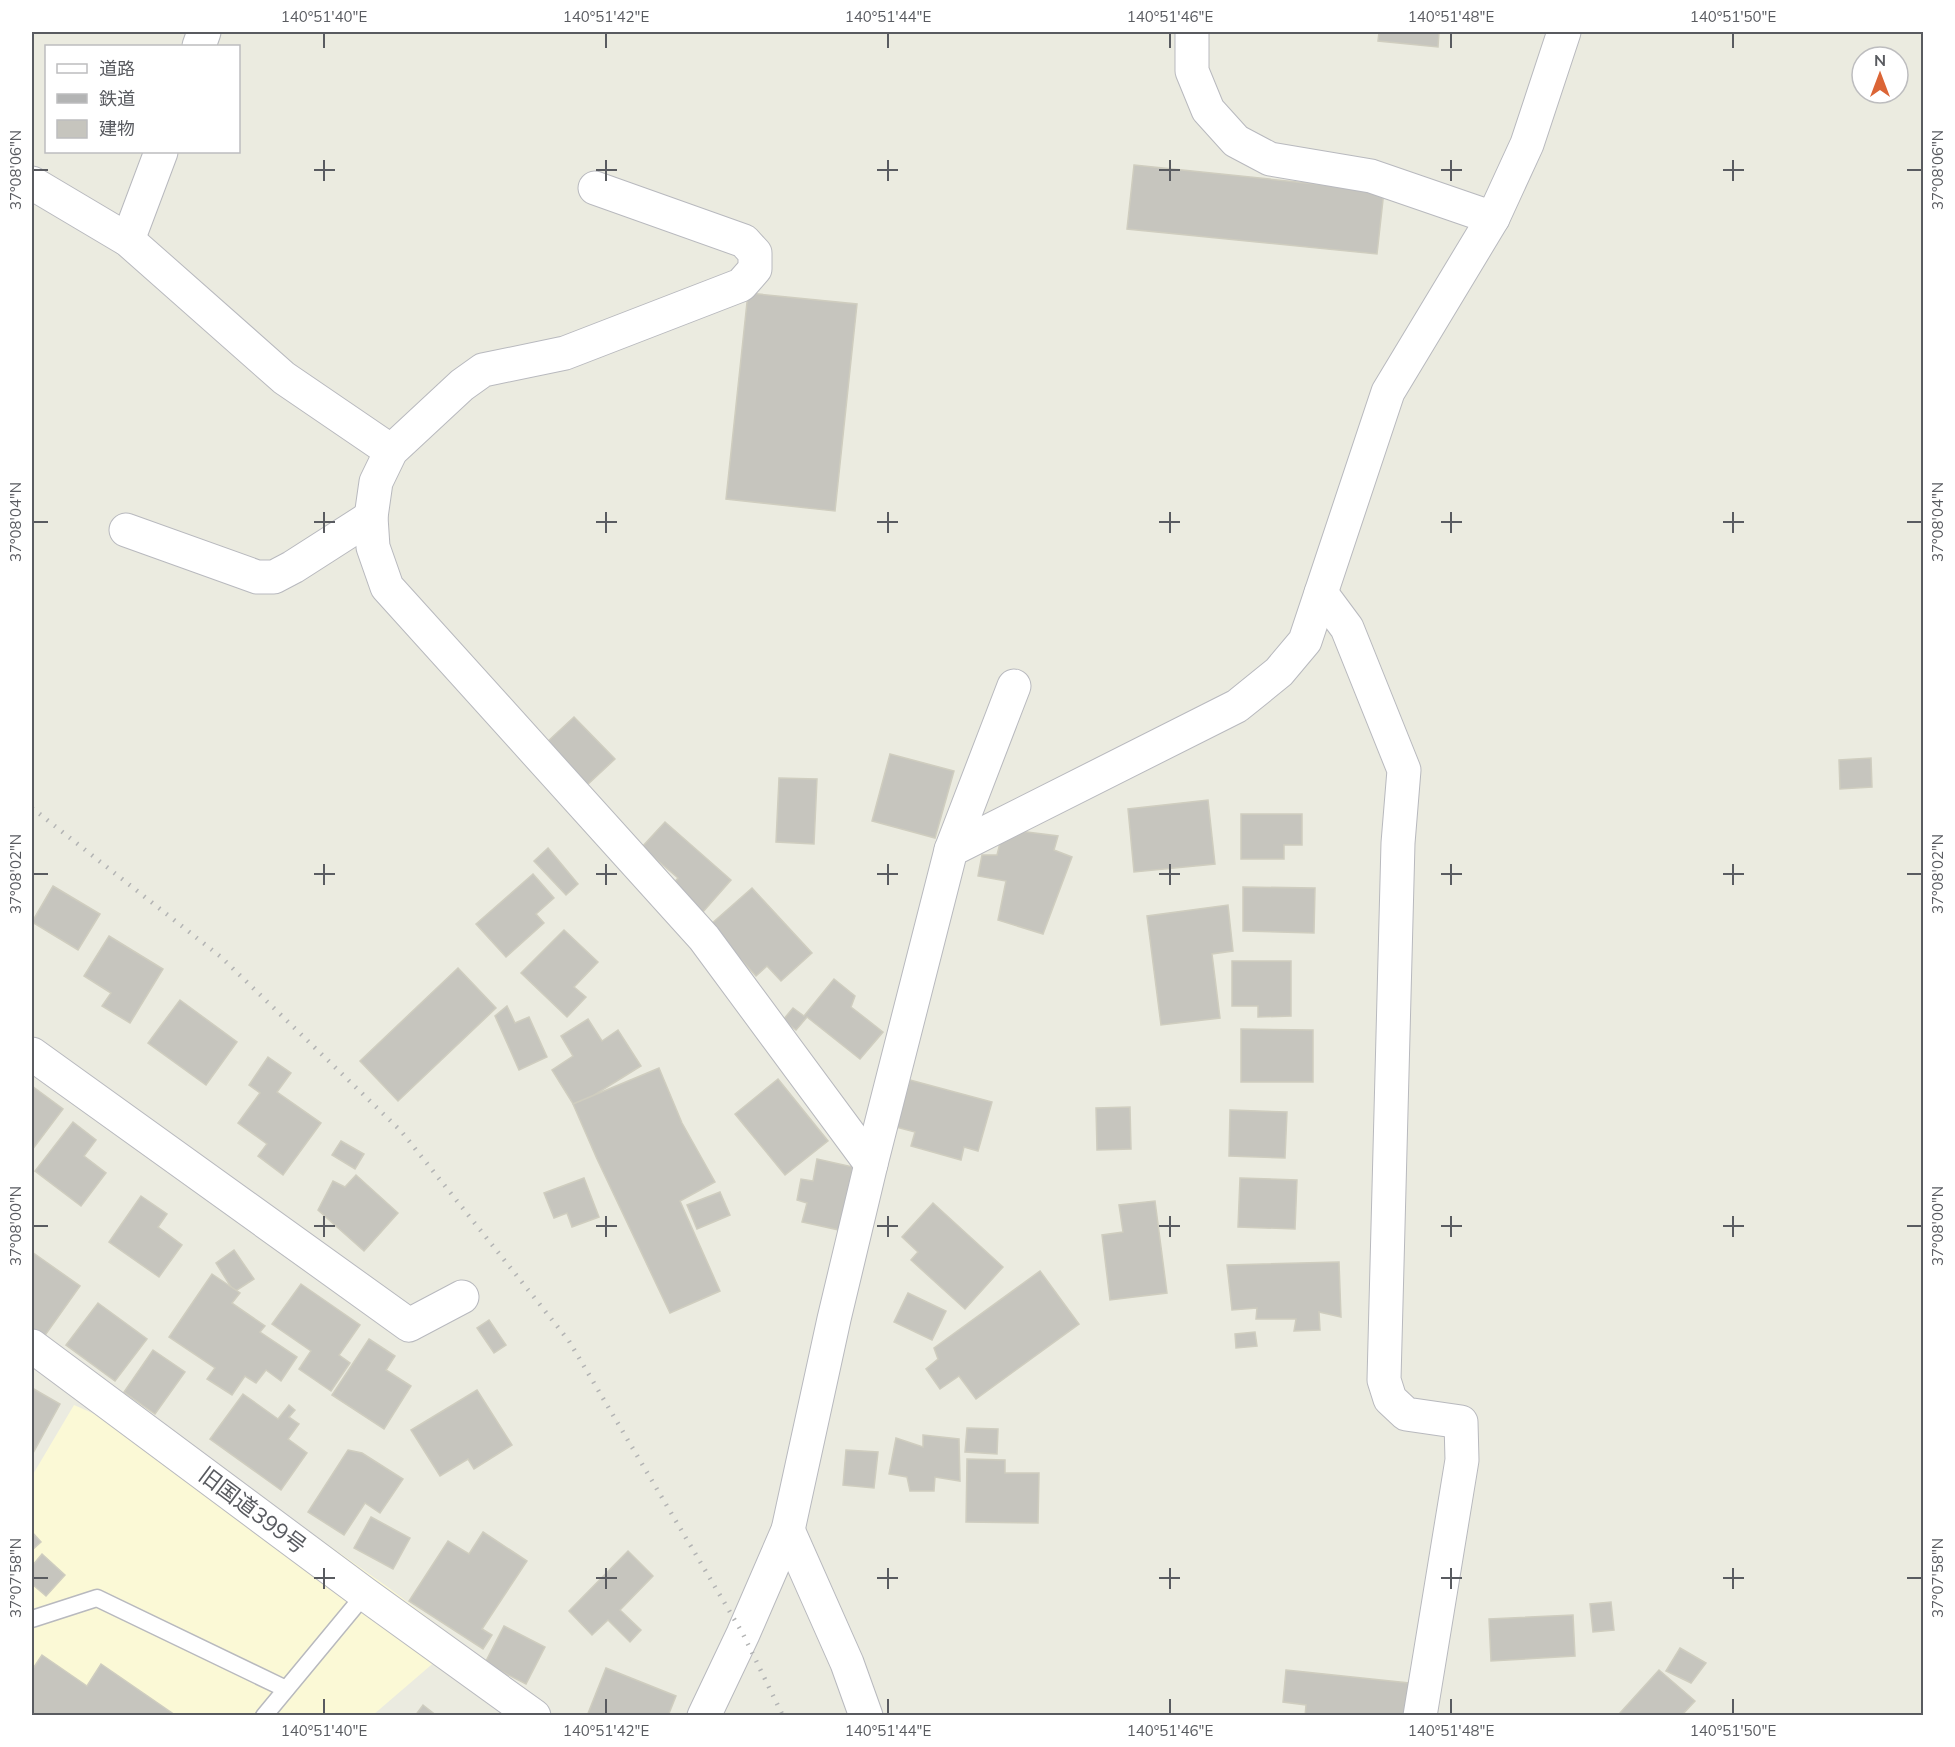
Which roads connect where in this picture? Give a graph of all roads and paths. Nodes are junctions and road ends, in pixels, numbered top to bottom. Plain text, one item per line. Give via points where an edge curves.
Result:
1 (1192, 32) edge
2 (1564, 32) edge
3 (161, 153) edge
4 (32, 183) edge
5 (594, 188) dead end
6 (1493, 218) junction
7 (128, 240) junction
8 (391, 450) junction
9 (371, 517) junction
10 (126, 530) dead end
11 (1321, 593) junction
12 (1014, 686) dead end
13 (951, 850) junction
14 (32, 1054) edge
15 (872, 1164) junction
16 (462, 1297) dead end
17 (32, 1346) edge
18 (788, 1530) junction
19 (365, 1594) junction
20 (32, 1619) edge
21 (286, 1689) junction
22 (264, 1716) edge
23 (534, 1716) edge
24 (704, 1716) edge
25 (866, 1716) edge
26 (1420, 1716) edge

1 - 6 street via 1192,71 1208,110 1236,141 1270,159 1371,176
2 - 6 street via 1527,144
3 - 7 street
4 - 7 street
5 - 8 street via 744,241 755,253 755,269 741,285 565,353 483,370
6 - 11 street via 1388,392
7 - 8 street via 284,378
8 - 9 street via 376,482
9 - 10 street via 274,577 257,577
9 - 15 street via 373,547 387,587 704,938
11 - 13 street via 1305,641 1279,672 1237,706
11 - 26 street via 1347,628 1404,770 1398,843 1384,1380 1390,1399 1406,1414 1461,1422 1462,1460
12 - 13 street
13 - 15 street
14 - 16 street via 409,1325
15 - 18 street
17 - 19 street, 旧国道399号
18 - 24 street
18 - 25 street
19 - 21 lane
19 - 23 street, 旧国道399号
20 - 21 lane via 97,1598
21 - 22 lane

